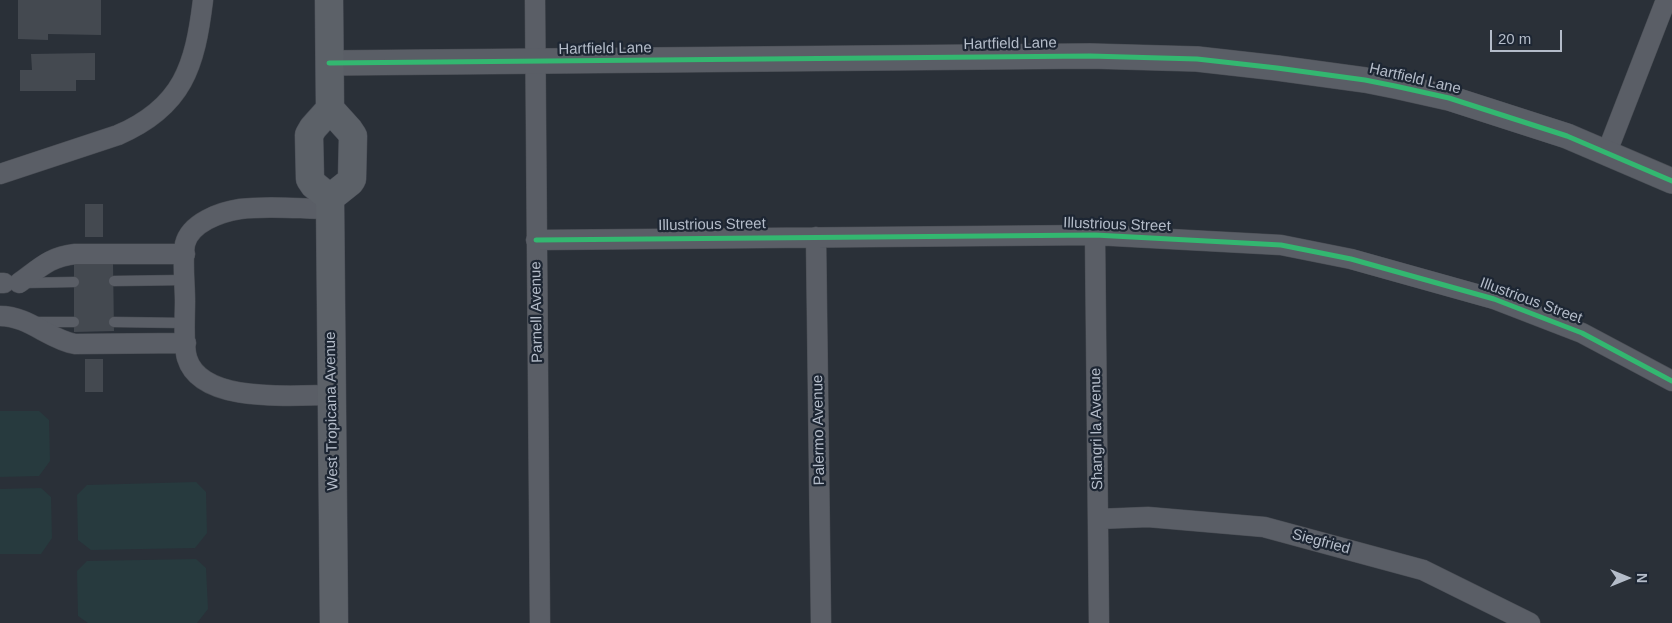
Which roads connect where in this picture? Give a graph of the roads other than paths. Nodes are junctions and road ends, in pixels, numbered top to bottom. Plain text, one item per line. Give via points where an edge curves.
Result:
1 (203, 0) edge
2 (328, 0) edge
3 (534, 0) edge
4 (1666, 0) edge
5 (535, 62) junction
6 (329, 63) junction
7 (330, 109) junction
8 (1607, 152) junction
9 (0, 174) edge
10 (1672, 180) edge
11 (330, 204) junction
12 (1095, 235) junction
13 (816, 237) junction
14 (536, 240) junction
15 (184, 254) junction
16 (184, 280) junction
17 (114, 281) dead end
18 (74, 282) dead end
19 (8, 283) edge
20 (0, 316) edge
21 (29, 322) junction
22 (74, 322) dead end
23 (114, 322) dead end
24 (185, 323) junction
25 (186, 344) junction
26 (1672, 381) edge
27 (332, 395) junction
28 (1098, 519) junction
29 (334, 623) edge
30 (540, 623) edge
31 (820, 623) edge
32 (1099, 623) edge
33 (1530, 623) edge

1 - 9 street via 193,59 185,77 163,107 134,128 118,135
2 - 6 main road
3 - 5 street, Parnell Avenue
4 - 8 street
5 - 6 street, Hartfield Lane
5 - 8 street, Hartfield Lane via 1090,56 1198,60 1365,80 1440,96
5 - 14 street, Parnell Avenue
6 - 7 main road
7 - 11 main road via 309,135 310,178
7 - 11 main road via 353,136 352,178
8 - 10 street, Hartfield Lane
11 - 15 street via 252,208 224,213 196,227 189,235
11 - 27 main road, West Tropicana Avenue
12 - 13 street, Illustrious Street
12 - 26 street, Illustrious Street via 1281,245 1351,258 1502,302 1582,333
12 - 28 street, Shangri la Avenue
13 - 14 street, Illustrious Street
13 - 31 street, Palermo Avenue
14 - 30 street, Parnell Avenue
15 - 16 street
15 - 19 street via 62,256
16 - 17 lane
16 - 24 street
18 - 19 lane
20 - 21 street
21 - 22 lane
21 - 25 street via 65,342 75,344
23 - 24 lane
24 - 25 street
25 - 27 street via 187,358 193,370 217,386 254,395
27 - 29 main road, West Tropicana Avenue
28 - 32 street, Shangri la Avenue
28 - 33 street, Siegfried via 1148,517 1264,527 1423,570

